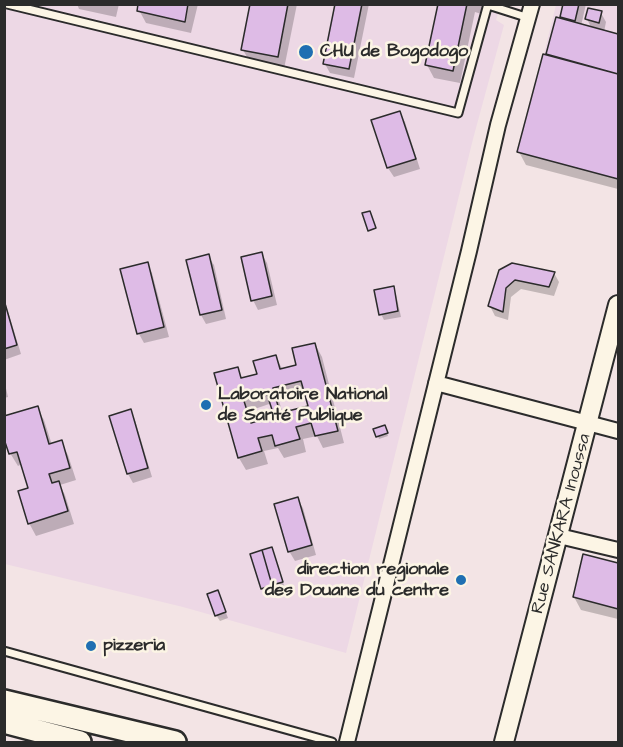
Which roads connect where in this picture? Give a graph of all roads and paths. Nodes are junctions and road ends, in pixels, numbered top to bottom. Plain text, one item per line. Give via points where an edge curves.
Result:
1 (7, 4) edge
2 (488, 5) edge
3 (531, 11) edge
4 (618, 304) edge
5 (436, 383) junction
6 (588, 423) junction
7 (618, 431) edge
8 (559, 536) junction
9 (618, 550) edge
10 (4, 651) edge
11 (4, 701) edge
12 (4, 722) edge
13 (80, 742) edge
14 (175, 742) edge
15 (332, 742) edge
16 (347, 742) edge
17 (504, 742) edge

1 - 2 lane via 458,113
2 - 3 lane
3 - 5 street via 498,125
4 - 6 street, Rue SANKARA Inoussa
5 - 6 street
5 - 16 street
6 - 7 street
6 - 8 street, Rue SANKARA Inoussa
8 - 9 street
8 - 17 street, Rue SANKARA Inoussa
10 - 15 lane
11 - 14 main road
12 - 13 main road

